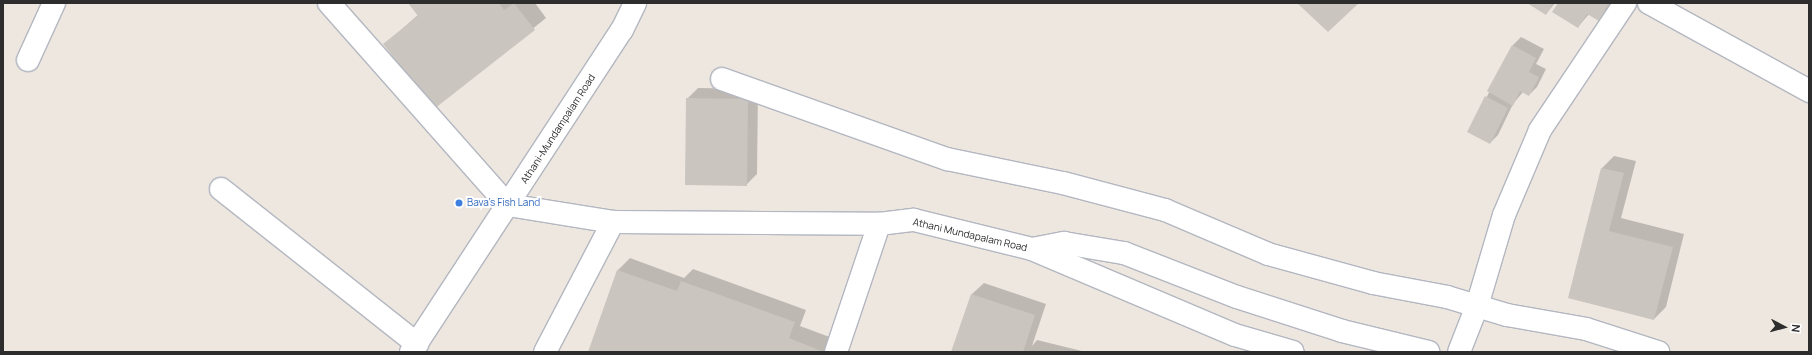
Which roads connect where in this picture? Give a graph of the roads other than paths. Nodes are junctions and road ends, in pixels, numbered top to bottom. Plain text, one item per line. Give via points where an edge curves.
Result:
1 (54, 3) edge
2 (329, 3) edge
3 (635, 3) edge
4 (1625, 3) edge
5 (1650, 3) edge
6 (28, 60) dead end
7 (722, 79) dead end
8 (1809, 91) edge
9 (220, 189) dead end
10 (508, 205) junction
11 (613, 222) junction
12 (879, 224) junction
13 (1032, 249) junction
14 (1477, 306) junction
15 (414, 348) edge
16 (545, 352) edge
17 (836, 352) edge
18 (1293, 352) edge
19 (1429, 352) edge
20 (1459, 352) edge
21 (1658, 352) edge

1 - 6 street
2 - 10 street
3 - 10 street, Athani-Mundampalam Road via 622,30
4 - 14 street via 1540,130 1504,215
5 - 8 street
7 - 14 street via 947,160 1063,183 1165,210 1268,254 1373,283 1447,297
9 - 15 street
10 - 11 street, Athani Mundapalam Road
10 - 15 street, Athani-Mundampalam Road
11 - 12 street, Athani Mundapalam Road
11 - 16 street
12 - 13 street, Athani Mundapalam Road via 914,220
12 - 17 street
13 - 18 street, Athani Mundapalam Road via 1235,335
13 - 19 street via 1064,243 1124,252 1244,299 1342,331
14 - 20 street
14 - 21 street via 1507,315 1586,329

